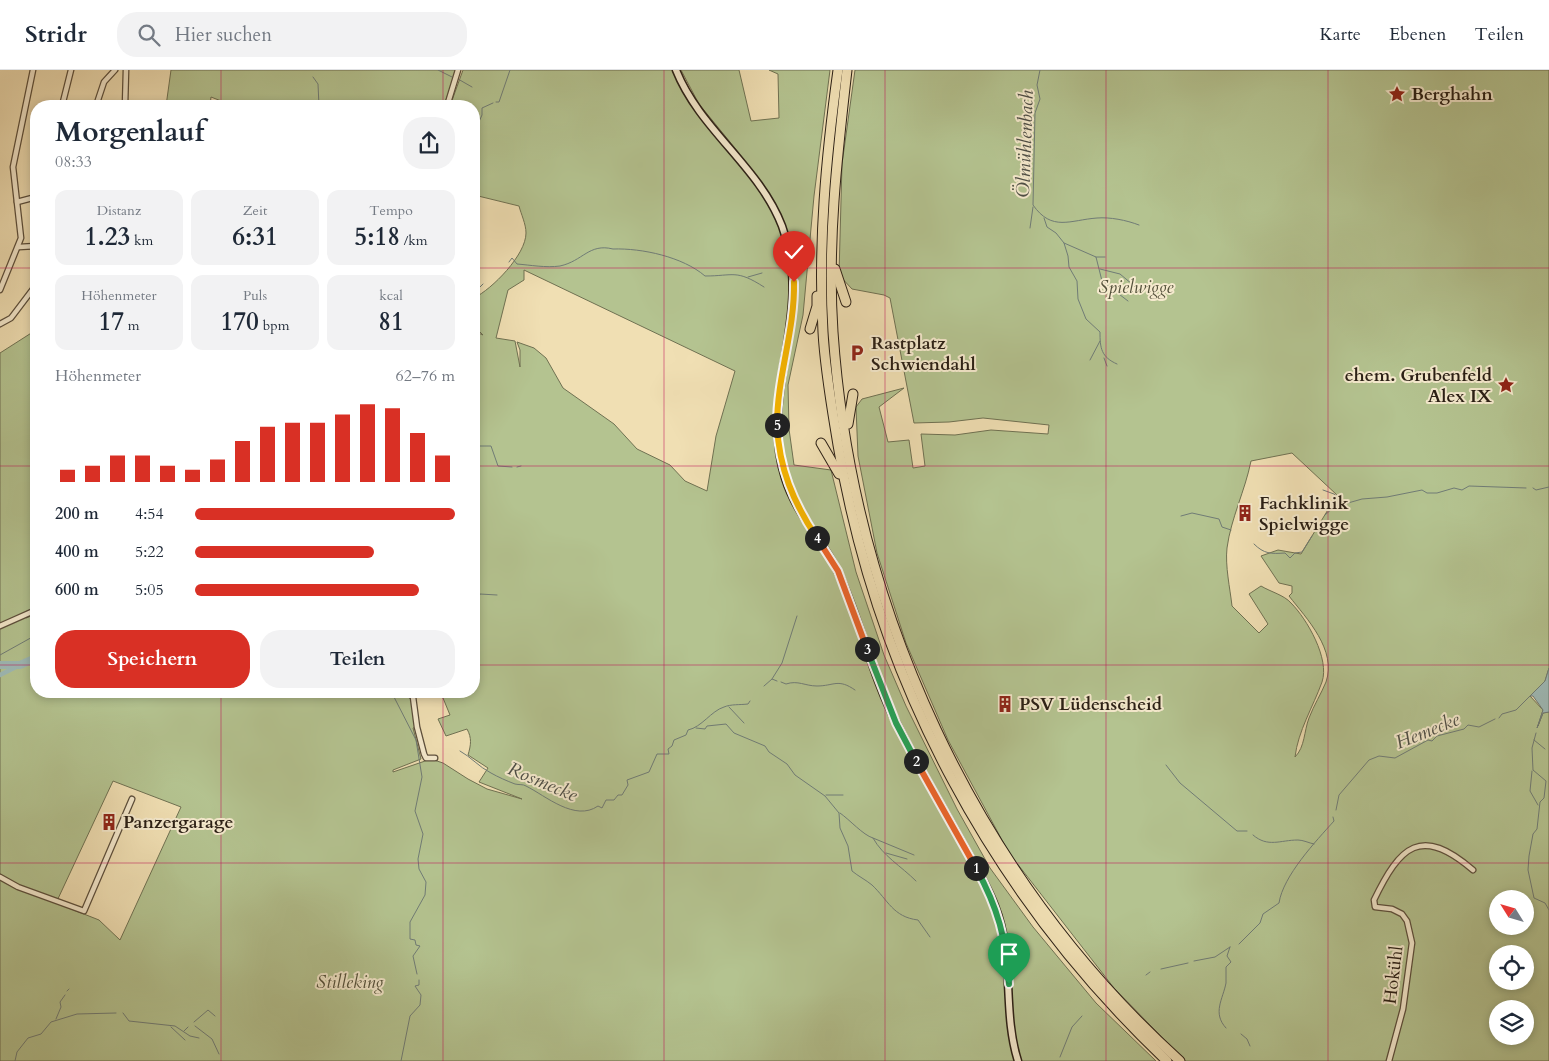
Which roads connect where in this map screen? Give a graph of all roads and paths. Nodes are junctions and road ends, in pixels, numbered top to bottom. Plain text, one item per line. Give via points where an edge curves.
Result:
1 (33, 70) edge
2 (71, 70) edge
3 (115, 70) edge
4 (126, 70) edge
5 (458, 70) edge
6 (676, 70) edge
7 (838, 70) edge
8 (847, 70) edge
9 (64, 100) edge
10 (98, 100) edge
11 (125, 100) edge
12 (449, 100) edge
13 (30, 199) edge
14 (17, 202) junction
15 (30, 246) edge
16 (19, 247) junction
17 (832, 250) junction
18 (822, 269) junction
19 (0, 290) edge
20 (30, 293) edge
21 (846, 302) dead end
22 (0, 324) edge
23 (810, 329) dead end
24 (853, 394) dead end
25 (821, 443) dead end
26 (849, 454) junction
27 (846, 493) junction
28 (30, 613) edge
29 (0, 626) edge
30 (413, 698) edge
31 (435, 758) dead end
32 (132, 799) dead end
33 (1473, 870) dead end
34 (0, 877) edge
35 (1018, 1061) edge
36 (1167, 1061) edge
37 (1180, 1061) edge
38 (1389, 1061) edge

1 - 14 street via 14,155
2 - 9 street
3 - 10 street via 104,82
4 - 11 street
5 - 12 street
6 - 35 main road via 691,102 760,186 782,225 794,294 777,414 785,479 801,514 838,571 896,723 997,909 1004,937 1012,1034
7 - 18 highway via 822,212
8 - 17 highway
13 - 14 street
14 - 16 street via 22,238
15 - 16 street
16 - 19 street
17 - 21 highway via 835,272
17 - 26 highway via 833,331 838,390
18 - 23 highway
18 - 27 highway via 827,375
20 - 22 street via 11,318
24 - 26 highway via 848,414
25 - 27 highway via 836,465
26 - 37 highway via 876,568 899,644 921,699 975,806 1005,858 1078,952 1113,995
27 - 36 highway via 863,562 889,642 913,703 968,811 1034,913 1109,1003
28 - 29 street
30 - 31 street via 424,754 426,758
32 - 34 street via 84,911 18,887
33 - 38 street, Hokühl via 1442,848 1416,847 1396,860 1374,900 1375,908 1396,910 1405,917 1412,943 1403,1009

